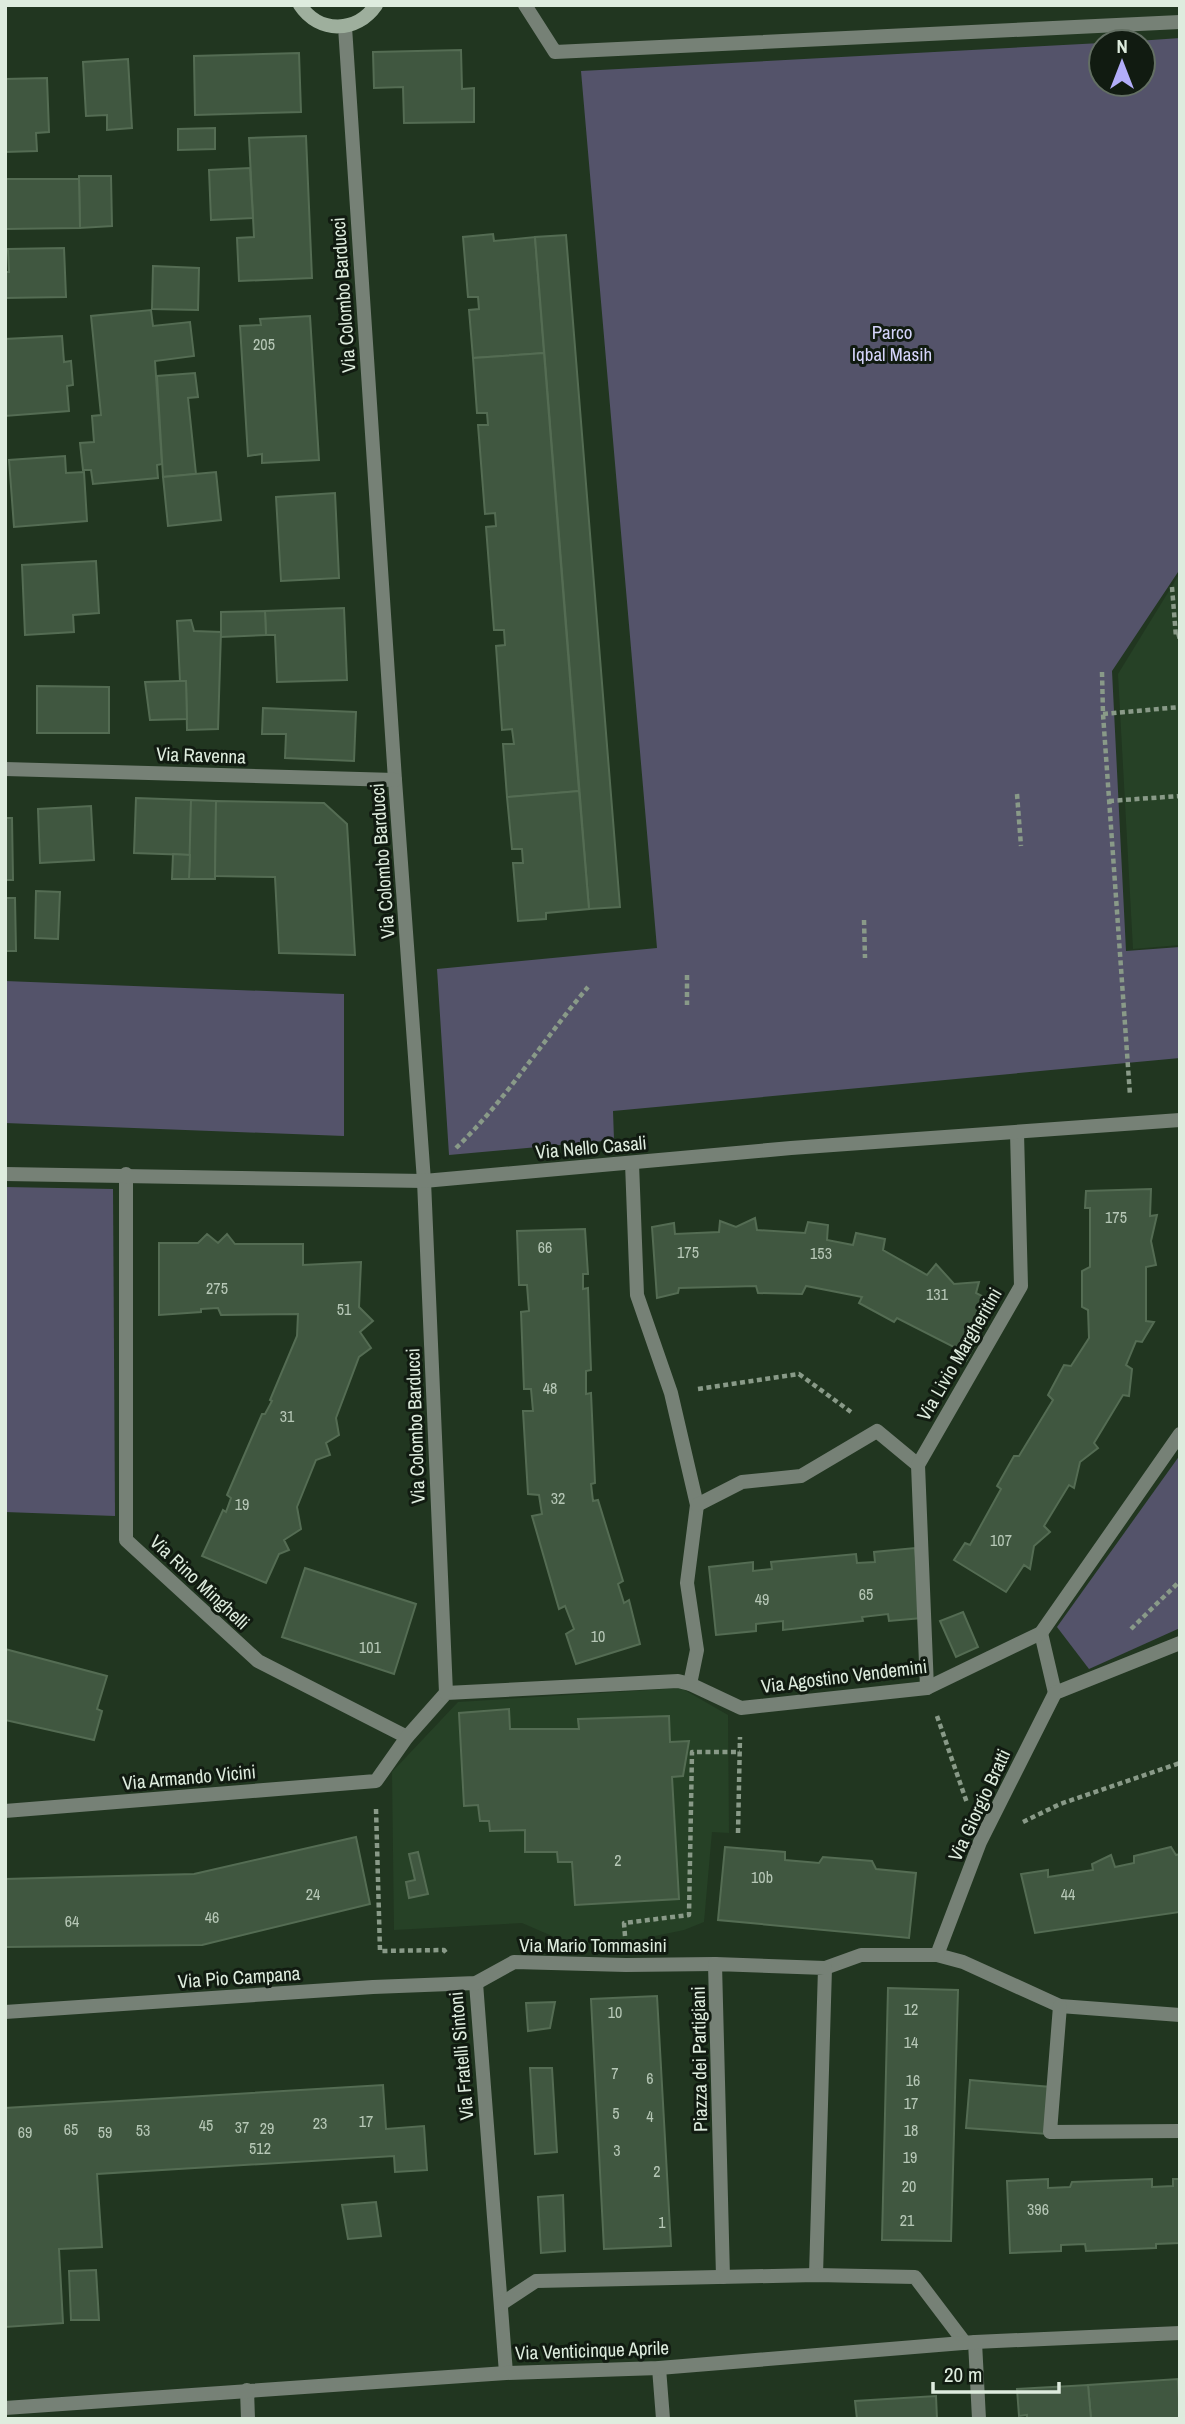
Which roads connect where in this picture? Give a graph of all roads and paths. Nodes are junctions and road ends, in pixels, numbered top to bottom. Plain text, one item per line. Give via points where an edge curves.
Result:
1 (300, 5) edge
2 (376, 5) edge
3 (525, 5) edge
4 (1180, 22) edge
5 (345, 27) junction
6 (1172, 587) dead end
7 (1180, 636) edge
8 (1101, 672) dead end
9 (1180, 707) edge
10 (1102, 714) junction
11 (5, 769) edge
12 (395, 780) junction
13 (1017, 794) dead end
14 (1180, 796) edge
15 (1109, 801) junction
16 (1021, 846) dead end
17 (864, 920) dead end
18 (865, 958) dead end
19 (687, 975) dead end
20 (588, 987) dead end
21 (687, 1005) dead end
22 (1180, 1120) edge
23 (1132, 1124) junction
24 (1017, 1133) junction
25 (632, 1163) junction
26 (5, 1174) edge
27 (126, 1174) junction
28 (424, 1181) junction
29 (671, 1393) junction
30 (877, 1431) junction
31 (1180, 1434) edge
32 (918, 1465) junction
33 (697, 1505) junction
34 (1041, 1633) junction
35 (1180, 1643) edge
36 (691, 1684) junction
37 (927, 1688) junction
38 (446, 1693) junction
39 (1055, 1693) junction
40 (741, 1708) junction
41 (407, 1737) junction
42 (740, 1752) junction
43 (1180, 1763) edge
44 (376, 1780) junction
45 (5, 1811) edge
46 (738, 1833) dead end
47 (980, 1842) junction
48 (626, 1942) dead end
49 (937, 1955) junction
50 (715, 1964) junction
51 (825, 1968) junction
52 (476, 1983) junction
53 (1060, 2006) junction
54 (5, 2012) edge
55 (1180, 2015) edge
56 (1180, 2131) edge
57 (816, 2275) junction
58 (723, 2277) junction
59 (501, 2304) junction
60 (1180, 2333) edge
61 (970, 2343) junction
62 (659, 2368) junction
63 (506, 2373) junction
64 (247, 2390) junction
65 (5, 2408) edge
66 (248, 2419) edge
67 (663, 2419) edge
68 (979, 2419) edge

1 - 5 street via 316,21
2 - 5 street via 359,22
3 - 4 street via 555,52
5 - 12 street, Via Colombo Barducci
6 - 7 path via 1175,637
8 - 10 path
9 - 10 path
10 - 15 path
11 - 12 street, Via Ravenna
12 - 28 street, Via Colombo Barducci
13 - 16 path
14 - 15 path
15 - 23 path
17 - 18 path
19 - 21 path
20 - 28 path via 482,1123
22 - 23 street, Via Nello Casali
23 - 24 street, Via Nello Casali
24 - 25 street, Via Nello Casali
24 - 32 street, Via Livio Margheritini via 1021,1286
25 - 28 street, Via Nello Casali
25 - 29 street via 637,1295
26 - 27 street, Via Nello Casali
27 - 28 street, Via Nello Casali
27 - 41 street, Via Rino Minghelli via 126,1540 258,1661
28 - 38 street, Via Colombo Barducci
29 - 30 path via 799,1374
29 - 33 street
30 - 32 street
30 - 33 street via 801,1476 742,1482
31 - 34 street, Via Agostino Vendemini
32 - 37 street
33 - 36 street via 687,1583 696,1650
34 - 37 street, Via Agostino Vendemini
34 - 39 street
35 - 39 street
36 - 38 street, Via Agostino Vendemini
36 - 40 street, Via Agostino Vendemini
37 - 40 street, Via Agostino Vendemini
37 - 47 path
38 - 41 street
39 - 47 street, Via Giorgio Bratti
40 - 42 path
41 - 44 street
42 - 46 path
42 - 48 path via 692,1752 690,1915 624,1923
43 - 47 path via 1060,1804
44 - 45 street, Via Armando Vicini
44 - 52 path, Via Fratelli Sintoni via 380,1951 444,1950
47 - 49 street, Via Giorgio Bratti
49 - 51 street via 861,1955
49 - 53 street
50 - 51 street, Piazza dei Partigiani
50 - 52 street, Via Mario Tommasini via 514,1962
50 - 58 street, Piazza dei Partigiani
51 - 57 street
52 - 54 street, Via Pio Campana
52 - 59 street, Via Fratelli Sintoni
53 - 55 street
53 - 56 street via 1050,2132
57 - 58 street
57 - 61 street via 915,2277
58 - 59 street via 536,2281
59 - 63 street, Via Fratelli Sintoni
60 - 61 street, Via Venticinque Aprile
61 - 62 street, Via Venticinque Aprile
61 - 68 street
62 - 63 street, Via Venticinque Aprile
62 - 67 street
63 - 64 street, Via Venticinque Aprile
64 - 65 street, Via Venticinque Aprile
64 - 66 street

